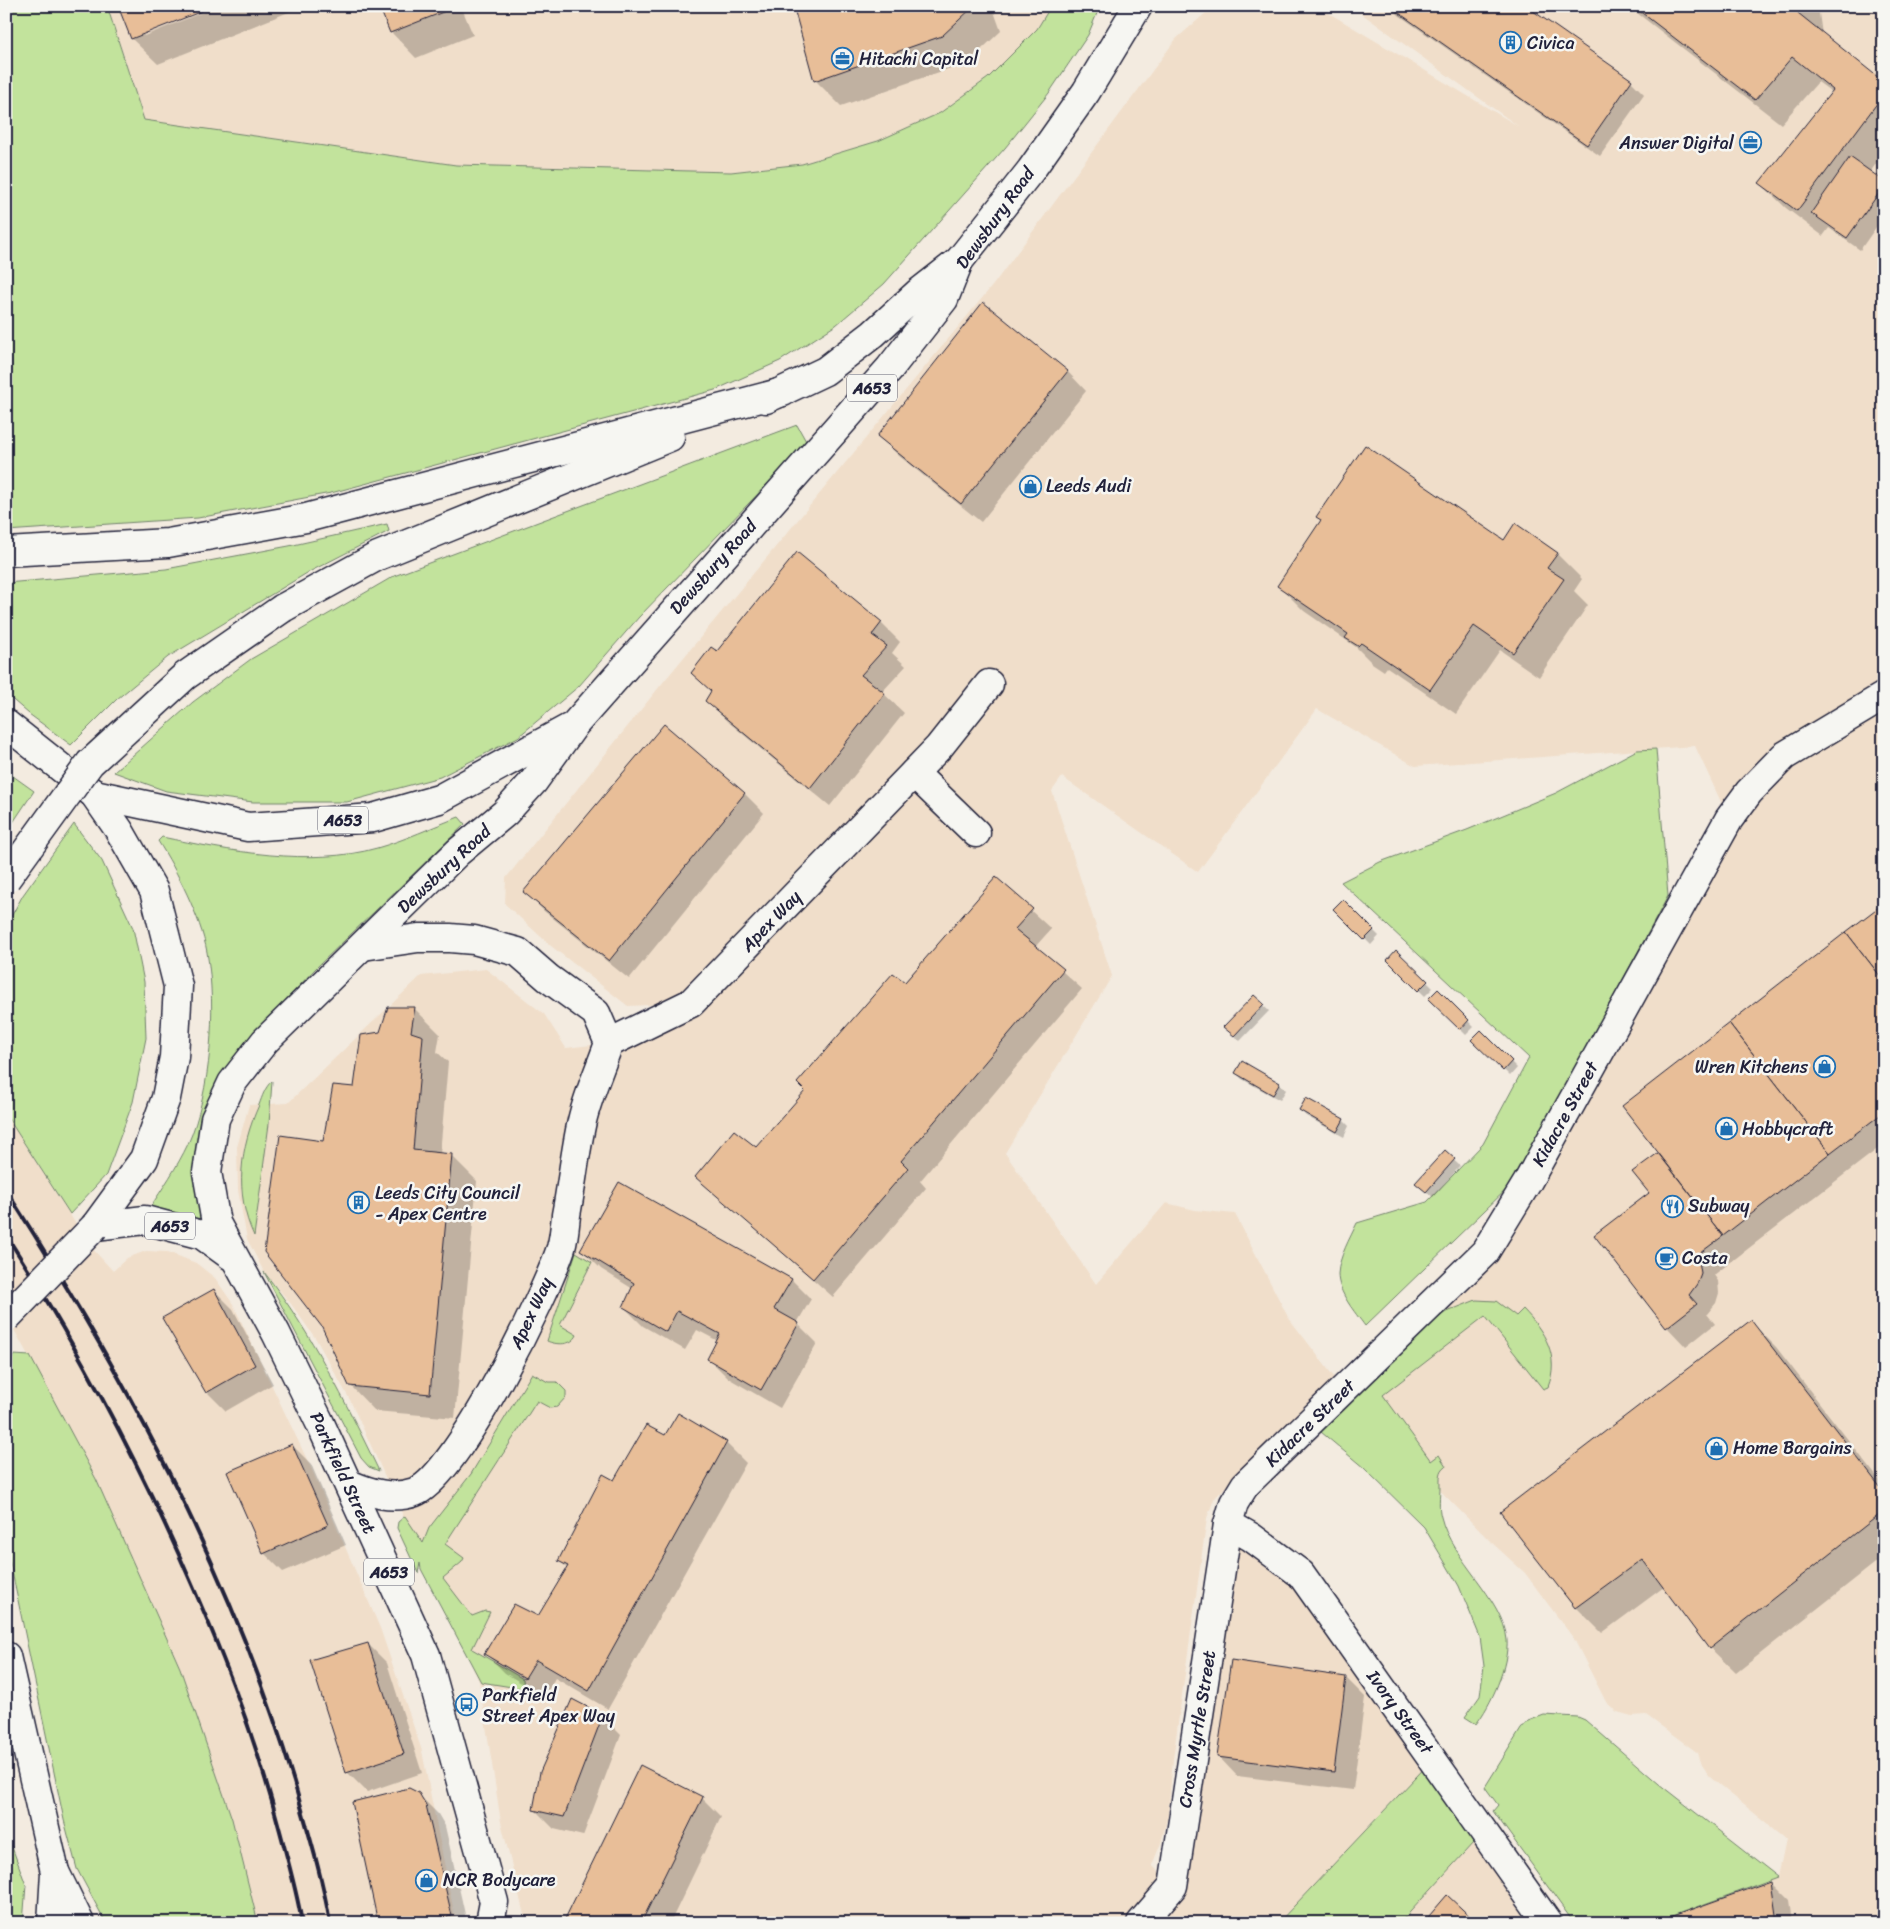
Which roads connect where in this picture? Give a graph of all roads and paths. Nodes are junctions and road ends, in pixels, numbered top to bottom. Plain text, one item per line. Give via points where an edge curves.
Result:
1 (1138, 6) edge
2 (959, 261) junction
3 (783, 392) junction
4 (13, 552) edge
5 (989, 684) dead end
6 (1884, 696) edge
7 (6, 724) edge
8 (575, 724) junction
9 (914, 773) junction
10 (94, 794) junction
11 (976, 833) dead end
12 (6, 879) edge
13 (363, 946) junction
14 (609, 1043) junction
15 (232, 1083) joint
16 (95, 1226) junction
17 (236, 1259) junction
18 (6, 1318) edge
19 (349, 1484) junction
20 (1228, 1524) junction
21 (6, 1656) edge
22 (55, 1872) junction
23 (492, 1913) edge
24 (52, 1923) edge
25 (80, 1923) edge
26 (1141, 1923) edge
27 (1548, 1923) edge

1 - 2 main road, Dewsbury Road / A653 via 1086,92 1031,170
2 - 3 main road via 825,371
2 - 8 main road, Dewsbury Road / A653 via 944,299 890,368
3 - 4 main road via 306,518 168,543
3 - 12 main road, bridge via 378,556 283,608 185,676 90,763
5 - 9 main road, Apex Way
6 - 20 main road, Kidacre Street via 1784,756 1748,792 1729,819 1532,1174 1485,1252 1245,1485 1234,1503
7 - 10 main road, A653
8 - 10 main road, A653 via 439,799 373,818 248,827
8 - 13 main road, Dewsbury Road / A653 via 534,781 505,813 458,852
9 - 11 main road
9 - 14 main road, Apex Way via 691,1003
10 - 16 main road, A653 via 154,891 178,986 174,1057 166,1098 144,1159
13 - 14 main road via 418,938 450,938 474,940 518,952 596,1013
13 - 15 main road, Dewsbury Road / A653 via 265,1041
14 - 19 main road, Apex Way via 582,1120 561,1247 518,1345 485,1404 458,1448 416,1492 397,1496 374,1494
15 - 17 main road, Parkfield Street / A653 via 216,1119 206,1172 216,1223
16 - 17 main road, A653 via 146,1220 202,1235
16 - 18 main road, A653, bridge
17 - 19 main road, Parkfield Street / A653 via 276,1333
19 - 23 main road, Parkfield Street / A653 via 426,1655
20 - 26 main road, Cross Myrtle Street via 1173,1886
20 - 27 main road, Ivory Street via 1301,1574
21 - 22 main road
22 - 24 main road
22 - 25 main road

